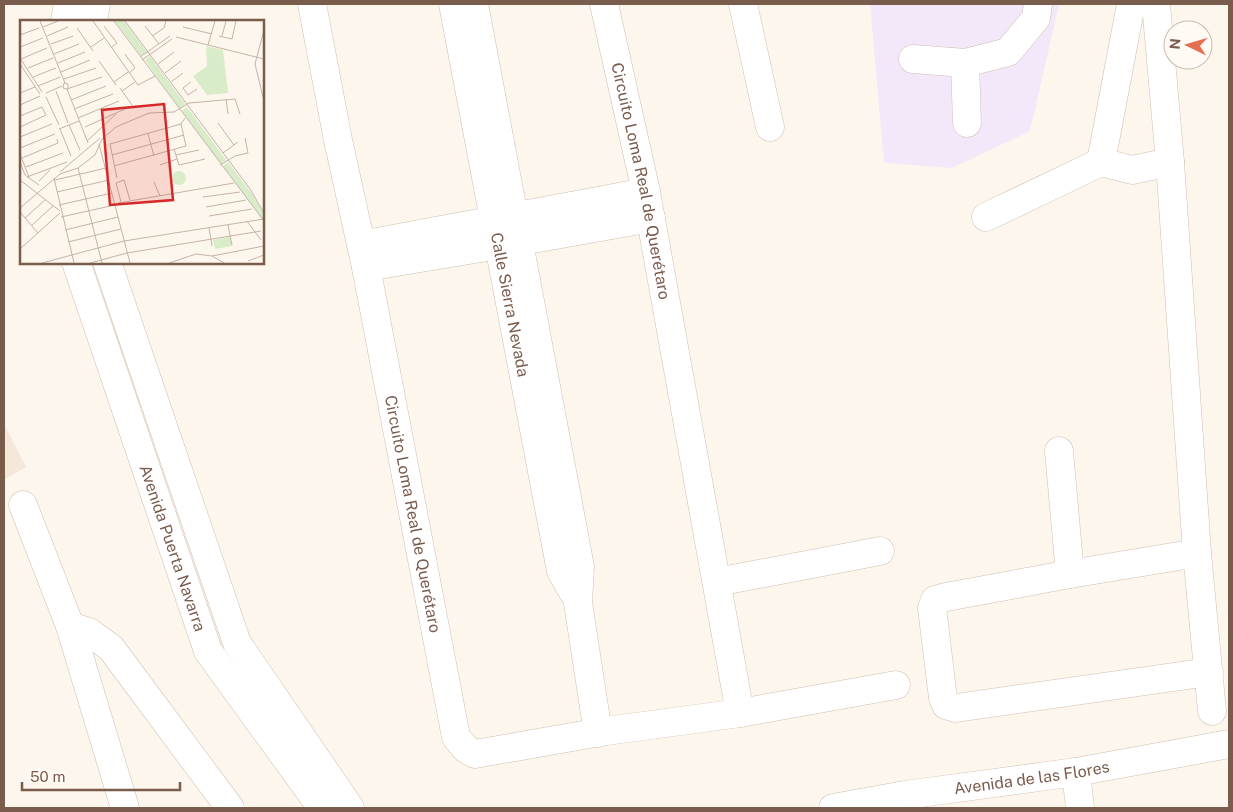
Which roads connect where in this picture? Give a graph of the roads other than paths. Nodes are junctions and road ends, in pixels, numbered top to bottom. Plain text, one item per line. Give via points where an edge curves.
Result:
1 (68, 4) edge
2 (96, 4) edge
3 (312, 4) edge
4 (453, 4) edge
5 (474, 4) edge
6 (604, 4) edge
7 (743, 4) edge
8 (1038, 4) edge
9 (1131, 4) edge
10 (1156, 4) edge
11 (65, 20) edge
12 (93, 20) edge
13 (913, 59) dead end
14 (965, 63) junction
15 (968, 123) dead end
16 (770, 127) dead end
17 (1100, 162) junction
18 (1170, 162) junction
19 (649, 205) junction
20 (986, 217) dead end
21 (507, 231) junction
22 (364, 256) junction
23 (77, 264) edge
24 (108, 264) edge
25 (148, 384) junction
26 (121, 394) junction
27 (1058, 451) dead end
28 (23, 505) dead end
29 (880, 551) dead end
30 (1196, 554) junction
31 (1070, 574) junction
32 (716, 582) junction
33 (70, 626) junction
34 (1209, 672) junction
35 (896, 685) dead end
36 (1212, 711) dead end
37 (740, 713) junction
38 (598, 733) junction
39 (1229, 744) edge
40 (1076, 772) junction
41 (906, 802) edge
42 (125, 808) edge
43 (230, 808) edge
44 (322, 808) edge
45 (350, 808) edge
46 (833, 808) edge
47 (1080, 808) edge

1 - 11 street
2 - 12 street
3 - 22 street, Circuito Loma Real de Querétaro
4 - 21 street, Calle Sierra Nevada
5 - 21 street, Calle Sierra Nevada
6 - 19 street, Circuito Loma Real de Querétaro
7 - 16 street
8 - 14 street via 1036,18 1008,52
9 - 17 street
10 - 18 street
13 - 14 street
14 - 15 street
17 - 18 street via 1132,170
17 - 20 street
18 - 30 street
19 - 21 street
19 - 32 street, Circuito Loma Real de Querétaro
21 - 22 street
21 - 38 street, Calle Sierra Nevada via 561,572 578,602
22 - 38 street, Circuito Loma Real de Querétaro via 456,737 474,754
23 - 26 street, Avenida Puerta Navarra
24 - 25 street, Avenida Puerta Navarra
25 - 26 street
25 - 45 street, Avenida Puerta Navarra via 237,643
26 - 44 street, Avenida Puerta Navarra via 208,651
27 - 31 street
28 - 33 street
29 - 32 street
30 - 31 street
30 - 34 street
31 - 34 street via 935,600 932,608 946,705 956,708
32 - 37 street, Circuito Loma Real de Querétaro
33 - 42 street
33 - 43 street via 89,632 111,648
34 - 36 street
35 - 37 street, Circuito Loma Real de Querétaro
37 - 38 street, Circuito Loma Real de Querétaro
39 - 40 street, Avenida de las Flores
40 - 41 street, Avenida de las Flores
40 - 47 street
41 - 46 street, Avenida de las Flores

